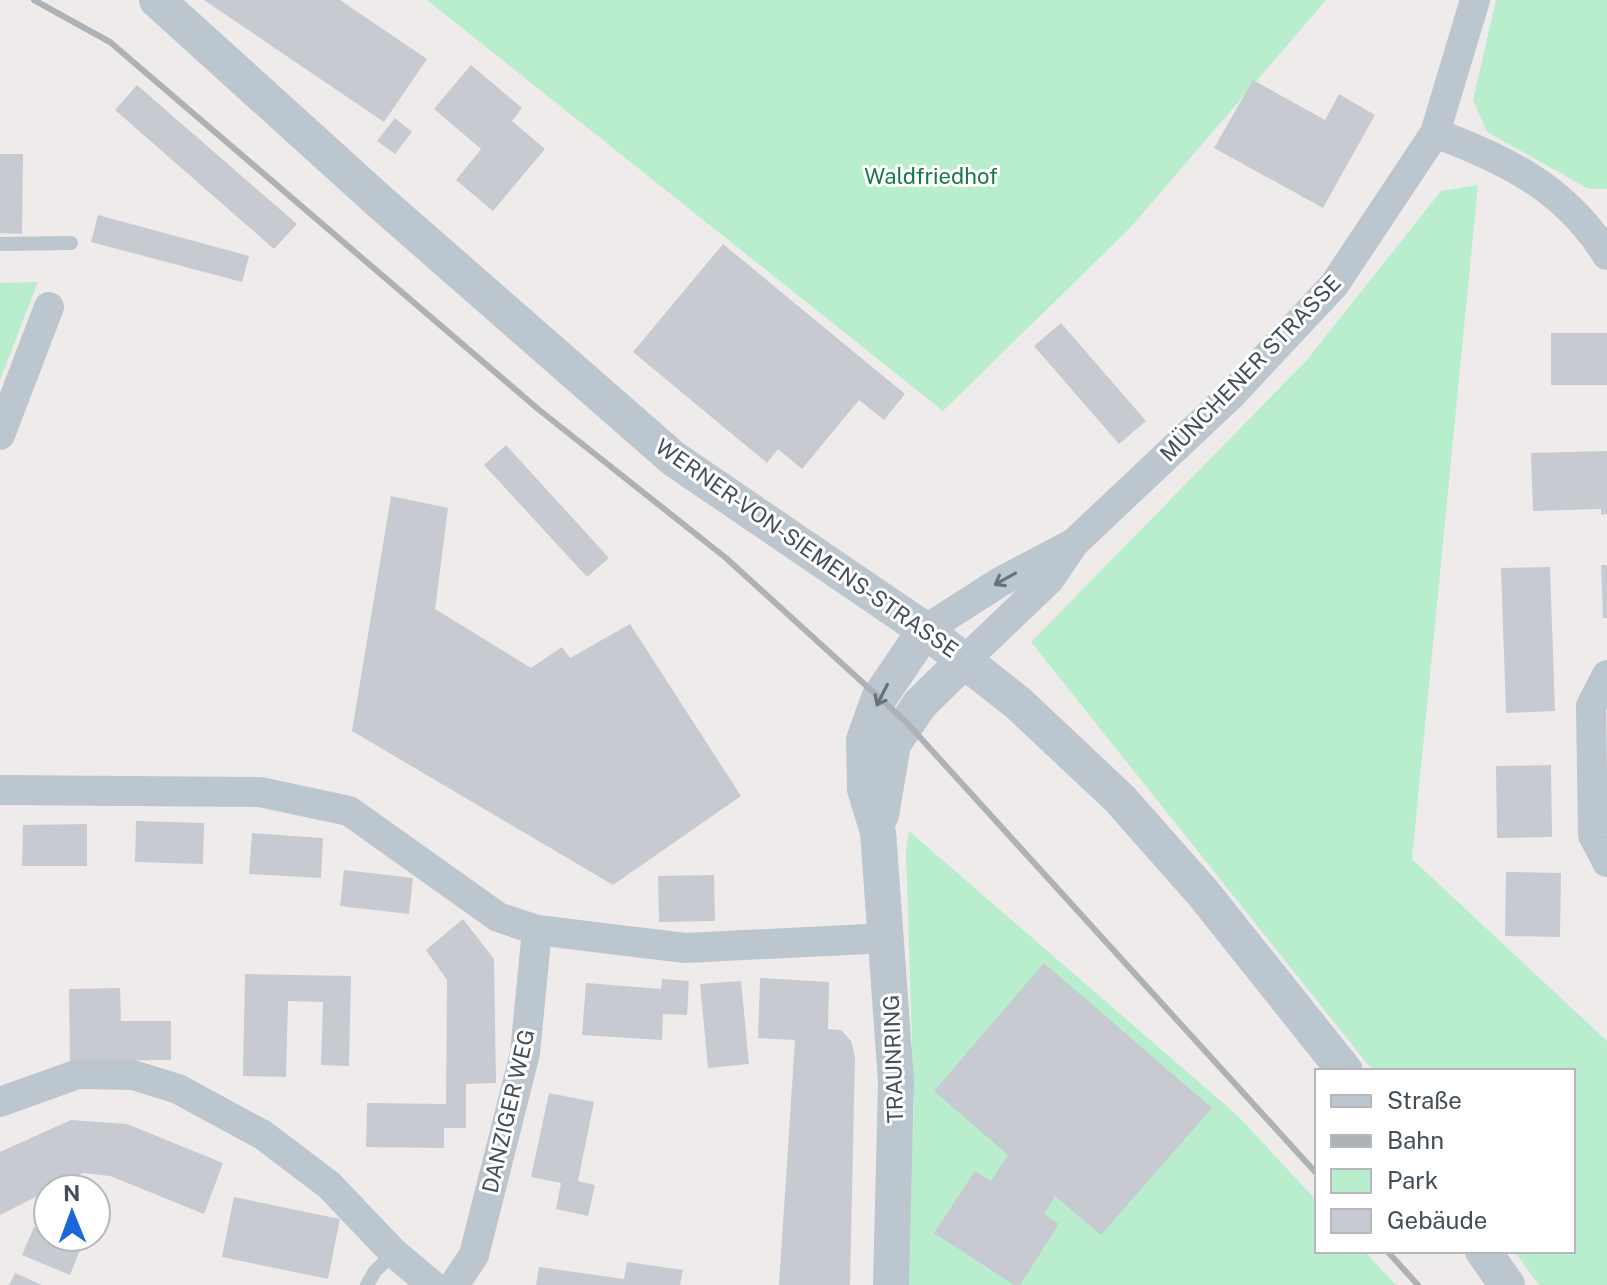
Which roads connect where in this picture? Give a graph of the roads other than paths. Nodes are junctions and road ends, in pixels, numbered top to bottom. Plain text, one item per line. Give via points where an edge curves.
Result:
1 (157, 0) edge
2 (1475, 0) edge
3 (1435, 133) junction
4 (71, 243) dead end
5 (0, 244) edge
6 (1607, 255) edge
7 (49, 307) dead end
8 (0, 435) edge
9 (1074, 543) junction
10 (925, 630) junction
11 (965, 660) junction
12 (1607, 675) edge
13 (0, 790) edge
14 (878, 832) junction
15 (1607, 862) edge
16 (537, 930) junction
17 (887, 938) junction
18 (1343, 1069) edge
19 (0, 1102) edge
20 (394, 1253) junction
21 (1484, 1253) edge
22 (367, 1285) edge
23 (432, 1285) edge
24 (454, 1285) edge
25 (891, 1285) edge
26 (1507, 1285) edge

1 - 10 street, WERNER-VON-SIEMENS-STRASSE via 674,459
2 - 3 street, MÜNCHENER STRASSE
3 - 6 street via 1493,155 1561,198
3 - 9 street, MÜNCHENER STRASSE via 1334,285 1231,395
4 - 5 lane
7 - 8 street
9 -> 10 street, MÜNCHENER STRASSE
9 - 11 street, MÜNCHENER STRASSE via 1049,580
10 - 11 street, WERNER-VON-SIEMENS-STRASSE
10 -> 14 street, TRAUNRING via 879,698 864,740 865,789
11 - 14 street, TRAUNRING via 920,704 893,744
11 - 18 street, WERNER-VON-SIEMENS-STRASSE via 1120,799 1203,893
12 - 15 street via 1591,706 1593,835
13 - 16 street via 260,792 349,811 498,917
14 - 17 street, TRAUNRING
16 - 17 street via 685,948
16 - 24 street, DANZIGER WEG via 525,1053 474,1255
17 - 25 street, TRAUNRING via 896,1081
19 - 20 street via 78,1074 133,1075 178,1089 263,1135 307,1168
20 - 22 lane
20 - 23 street
21 - 26 street

